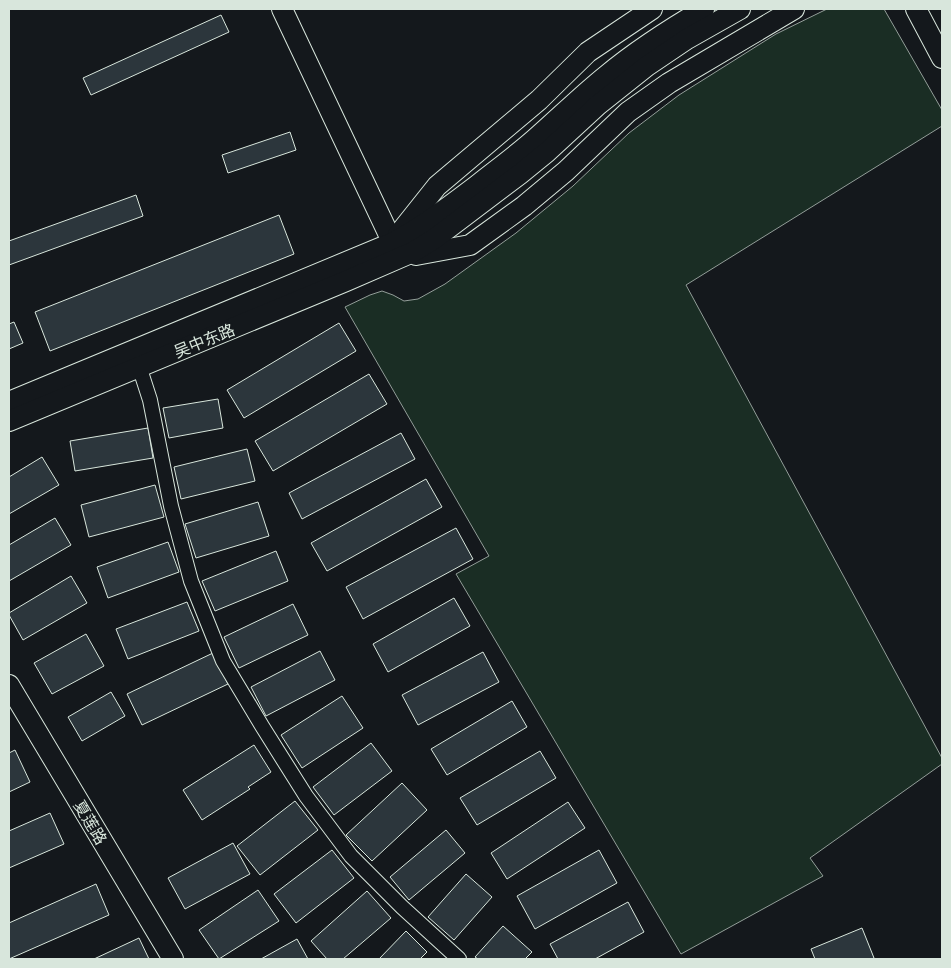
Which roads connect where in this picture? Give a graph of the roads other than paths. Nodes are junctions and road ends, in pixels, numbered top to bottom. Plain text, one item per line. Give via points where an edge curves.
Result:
1 (282, 9) edge
2 (652, 9) edge
3 (704, 9) edge
4 (740, 9) edge
5 (794, 9) edge
6 (916, 9) edge
7 (942, 58) edge
8 (614, 80) junction
9 (396, 251) junction
10 (139, 366) junction
11 (9, 402) edge
12 (9, 420) edge
13 (9, 685) edge
14 (173, 959) edge
15 (459, 959) edge

1 - 9 main road
2 - 9 main road via 588,52 539,100 437,186
3 - 8 main road via 657,38
4 - 8 main road
5 - 9 main road via 669,83 628,112 566,172 470,245
6 - 7 main road
8 - 9 main road via 586,92 536,139
9 - 10 main road, 吴中东路
9 - 11 main road, 吴中东路
10 - 12 main road, 吴中东路
10 - 15 street via 150,400 171,506 188,569 223,661 298,783 351,856
13 - 14 main road, 夏莲路

